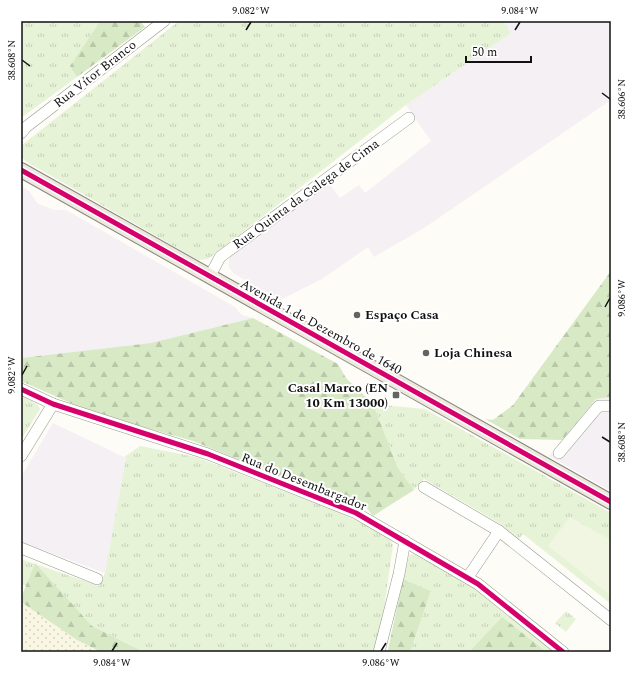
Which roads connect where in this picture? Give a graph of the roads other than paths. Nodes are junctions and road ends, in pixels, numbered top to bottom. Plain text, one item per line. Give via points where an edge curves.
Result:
1 (164, 21) edge
2 (410, 118) dead end
3 (23, 129) edge
4 (21, 170) edge
5 (210, 276) junction
6 (21, 389) edge
7 (53, 404) junction
8 (611, 406) edge
9 (559, 453) dead end
10 (21, 456) edge
11 (424, 487) dead end
12 (611, 502) edge
13 (499, 531) junction
14 (405, 541) junction
15 (21, 548) edge
16 (468, 577) junction
17 (97, 579) dead end
18 (611, 620) edge
19 (379, 652) edge
20 (563, 652) edge

1 - 3 street, Rua Vítor Branco
2 - 5 street, Rua Quinta da Galega de Cima via 220,257
4 - 5 main road, Avenida 1 de Dezembro de 1640
5 - 12 main road, Avenida 1 de Dezembro de 1640
6 - 7 street, Rua do Desembargador
7 - 10 street
7 - 14 street, Rua do Desembargador via 215,457 356,513
8 - 9 street via 599,406
11 - 13 street
13 - 16 street
13 - 18 street
14 - 16 street, Rua do Desembargador
14 - 19 street
15 - 17 street
16 - 20 street, Rua do Desembargador

